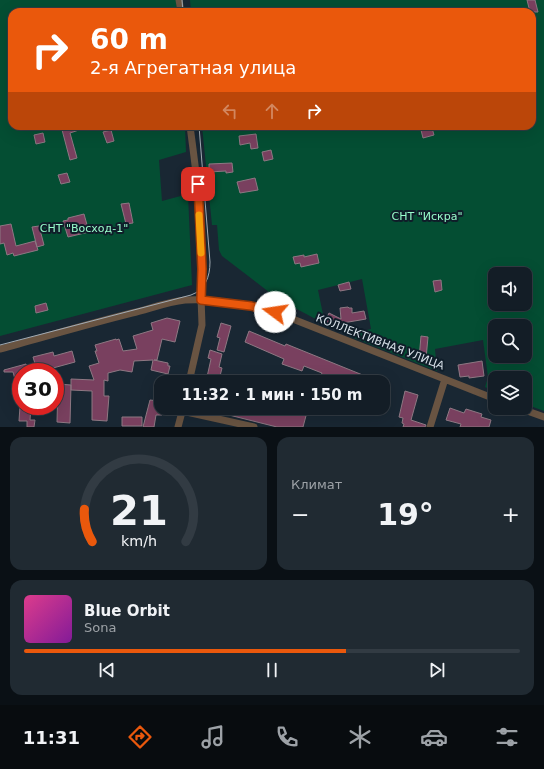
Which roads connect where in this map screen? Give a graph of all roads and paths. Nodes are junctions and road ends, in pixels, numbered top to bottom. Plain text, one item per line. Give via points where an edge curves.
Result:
1 (190, 130) edge
2 (201, 298) junction
3 (0, 349) edge
4 (191, 375) edge
5 (445, 379) junction
6 (488, 396) edge
7 (532, 413) edge
8 (181, 415) edge
9 (206, 415) edge
10 (544, 417) edge
11 (178, 427) edge
12 (254, 427) edge
13 (430, 427) edge

1 - 2 street, bridge via 199,203
2 - 3 street, КОЛЛЕКТИВНАЯ УЛИЦА via 146,309
2 - 4 street via 202,325
2 - 5 street, КОЛЛЕКТИВНАЯ УЛИЦА via 275,312
5 - 6 street, КОЛЛЕКТИВНАЯ УЛИЦА
5 - 13 street
7 - 10 street
8 - 11 street
9 - 12 street

